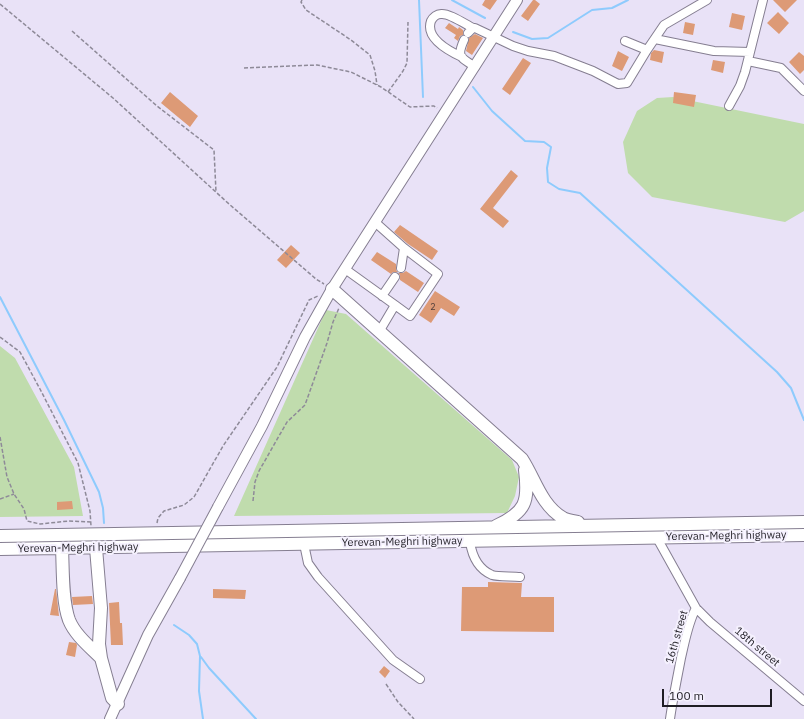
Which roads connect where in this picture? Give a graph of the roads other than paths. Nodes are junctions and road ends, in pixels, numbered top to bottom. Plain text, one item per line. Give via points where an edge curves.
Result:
1 (517, 0) edge
2 (708, 0) edge
3 (762, 0) edge
4 (468, 34) junction
5 (495, 36) junction
6 (655, 39) junction
7 (625, 41) dead end
8 (647, 50) junction
9 (750, 52) junction
10 (462, 57) junction
11 (748, 61) junction
12 (475, 67) junction
13 (804, 91) edge
14 (729, 106) dead end
15 (376, 223) junction
16 (404, 248) junction
17 (401, 268) dead end
18 (345, 269) junction
19 (395, 277) dead end
20 (332, 289) junction
21 (382, 296) junction
22 (395, 305) junction
23 (379, 332) junction
24 (522, 459) junction
25 (804, 522) edge
26 (592, 526) junction
27 (493, 527) junction
28 (804, 535) edge
29 (0, 536) edge
30 (657, 538) junction
31 (470, 542) junction
32 (304, 544) junction
33 (62, 548) junction
34 (96, 548) junction
35 (0, 549) edge
36 (520, 577) dead end
37 (696, 608) junction
38 (101, 658) junction
39 (420, 679) dead end
40 (804, 701) edge
41 (118, 704) junction
42 (110, 719) edge
43 (670, 719) edge

1 - 5 main road
2 - 6 street via 664,24
3 - 9 street
4 - 5 street via 475,28
4 - 10 street via 460,50
4 - 10 street via 448,16 442,14 432,21 430,29 434,37 443,46
5 - 8 street via 513,46 554,56 587,68 618,84 627,84
5 - 12 main road
6 - 8 street
6 - 9 street via 714,51
7 - 8 street
9 - 11 street
10 - 12 street
11 - 13 street via 781,68
11 - 14 street via 740,86
12 - 15 main road
15 - 16 street
15 - 18 main road
16 - 17 street
16 - 22 street via 438,274 410,316
18 - 20 main road
18 - 21 street
19 - 21 street
20 - 23 highway
20 - 41 main road, bridge via 305,337 262,426 148,635
21 - 22 street
22 - 23 street
23 - 24 highway
24 - 26 highway via 544,500 553,511 564,519
24 - 27 highway via 528,488 525,501 511,519
25 - 26 highway, Yerevan-Meghri highway
26 - 27 highway, Yerevan-Meghri highway
27 - 29 highway, Yerevan-Meghri highway via 154,533 92,527
28 - 30 highway, Yerevan-Meghri highway
30 - 31 highway, Yerevan-Meghri highway
30 - 37 street, 18th street
31 - 32 highway, Yerevan-Meghri highway
31 - 36 street via 472,554 482,568 492,575
32 - 34 highway, Yerevan-Meghri highway
32 - 39 street via 308,563 318,577 393,660
33 - 34 highway, Yerevan-Meghri highway
33 - 35 highway, Yerevan-Meghri highway
33 - 38 highway via 69,620
34 - 38 highway via 101,608
37 - 40 street, 18th street
37 - 43 street, 16th street via 685,639
38 - 41 highway via 112,698
41 - 42 main road

